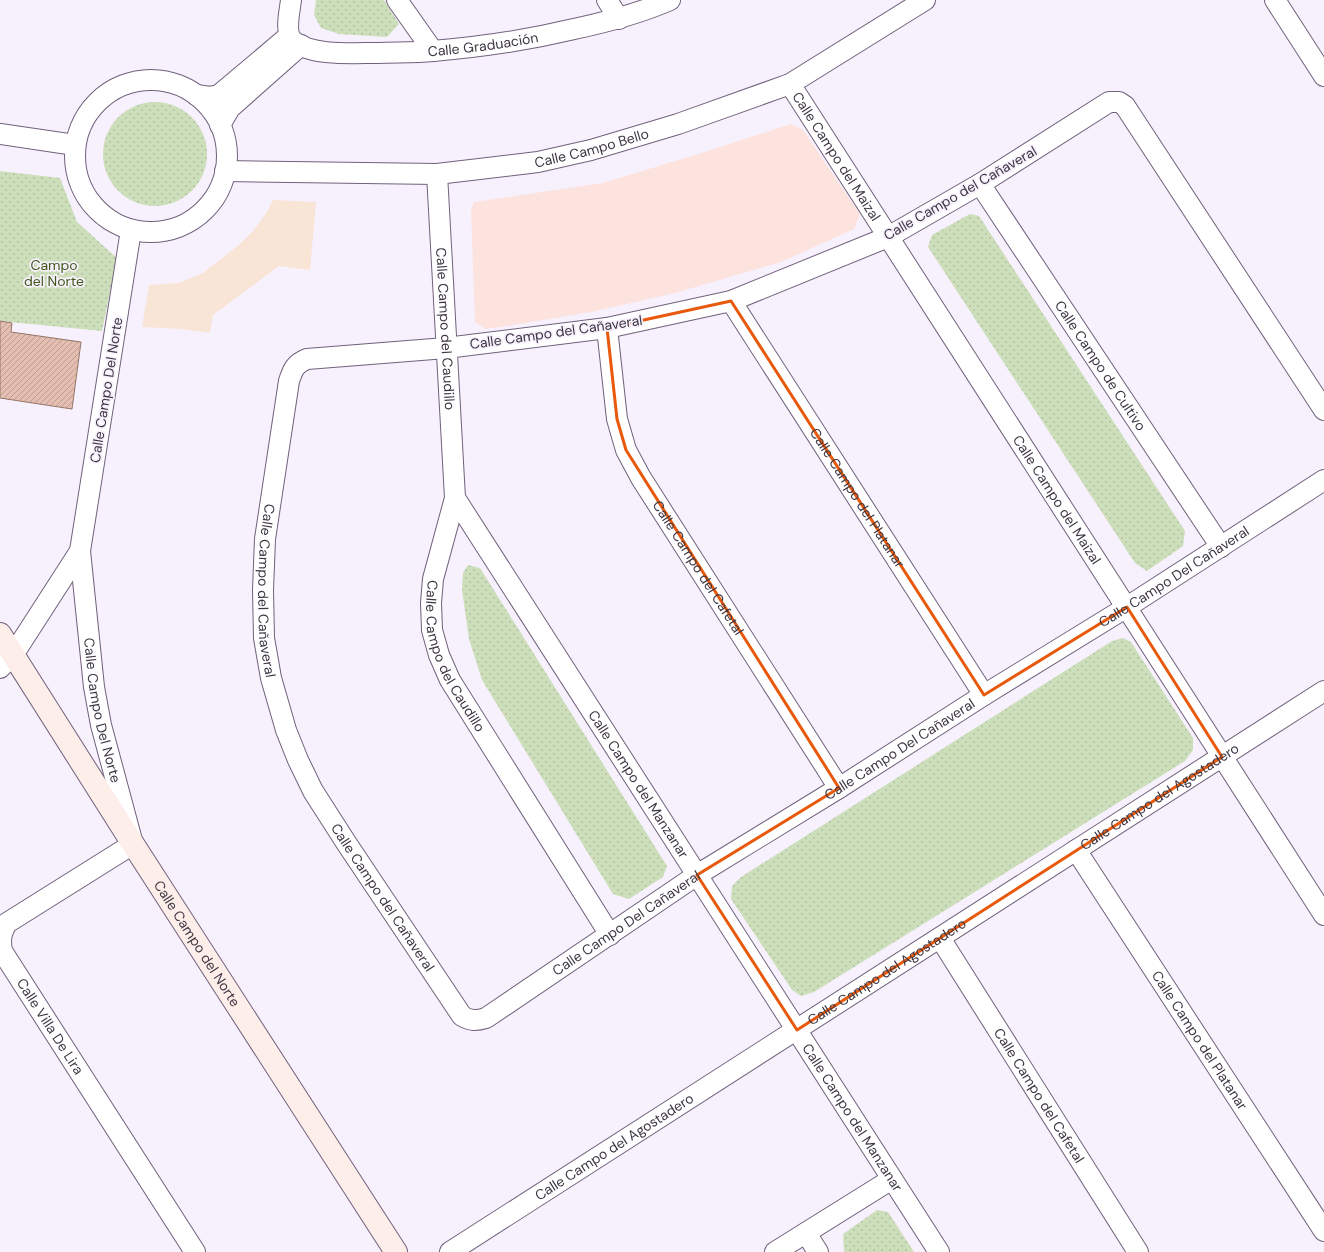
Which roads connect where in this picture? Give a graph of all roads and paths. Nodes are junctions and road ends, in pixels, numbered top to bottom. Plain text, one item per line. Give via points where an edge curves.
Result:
1 (291, 0) edge
2 (397, 0) edge
3 (606, 0) edge
4 (670, 0) edge
5 (925, 0) edge
6 (1276, 0) edge
7 (619, 19) junction
8 (294, 41) junction
9 (433, 51) junction
10 (1324, 76) edge
11 (790, 84) junction
12 (196, 95) junction
13 (220, 125) junction
14 (0, 134) edge
15 (75, 145) junction
16 (225, 170) junction
17 (437, 174) junction
18 (980, 184) junction
19 (132, 230) junction
20 (888, 237) junction
21 (731, 301) junction
22 (607, 328) junction
23 (446, 348) junction
24 (1324, 410) edge
25 (1324, 480) edge
26 (455, 498) junction
27 (1221, 547) junction
28 (80, 551) junction
29 (1127, 607) junction
30 (0, 634) edge
31 (6, 661) edge
32 (1324, 691) edge
33 (984, 695) junction
34 (1222, 757) junction
35 (839, 788) junction
36 (133, 844) junction
37 (1076, 850) junction
38 (697, 876) junction
39 (1322, 905) edge
40 (610, 935) junction
41 (940, 938) junction
42 (477, 1021) joint
43 (797, 1030) junction
44 (892, 1179) junction
45 (1324, 1231) edge
46 (806, 1233) junction
47 (195, 1252) edge
48 (396, 1252) edge
49 (450, 1252) edge
50 (775, 1252) edge
51 (818, 1252) edge
52 (939, 1252) edge
53 (1138, 1252) edge

1 - 8 street via 288,24
2 - 9 street
3 - 7 street
4 - 7 street, Calle Graduación
5 - 11 street, Calle Campo Bello
6 - 10 street
7 - 9 street, Calle Graduación via 538,37
8 - 9 street, Calle Graduación via 306,48 321,51
8 - 12 street via 218,95
8 - 13 street via 230,108
11 - 17 street, Calle Campo Bello via 678,124 591,150 538,162
11 - 20 street, Calle Campo del Maizal
12 - 13 street via 208,106
12 - 15 street via 172,82 150,80 129,83 110,92 93,106 82,124
13 - 16 street via 226,147
14 - 15 street
15 - 19 street via 75,167 82,188 94,207 111,221
16 - 17 street, Calle Campo Bello
16 - 19 street via 216,194 201,213 180,226 156,232
17 - 23 street, Calle Campo del Caudillo
18 - 20 street, Calle Campo del Cañaveral
18 - 24 street, Calle Campo del Cañaveral via 1108,102 1119,102 1125,106
18 - 27 street, Calle Campo de Cultivo
19 - 28 street, Calle Campo Del Norte
20 - 21 street, Calle Campo del Cañaveral
20 - 29 street, Calle Campo del Maizal
21 - 22 street, Calle Campo del Cañaveral
21 - 33 street, Calle Campo del Platanar
22 - 23 street, Calle Campo del Cañaveral
22 - 35 street, Calle Campo del Cafetal via 617,419 626,450 641,478
23 - 26 street, Calle Campo del Caudillo
23 - 42 street, Calle Campo del Cañaveral via 307,359 299,363 293,371 289,381 265,539 264,638 271,678 286,730 313,791 462,1016
25 - 27 street, Calle Campo Del Cañaveral
26 - 38 street, Calle Campo del Manzanar
26 - 40 street, Calle Campo del Caudillo via 434,579 431,603 432,630 439,655 450,680
27 - 29 street, Calle Campo Del Cañaveral
28 - 31 street, Calle Campo Del Norte
28 - 36 street, Calle Campo Del Norte via 89,643 100,718
29 - 33 street, Calle Campo Del Cañaveral
29 - 34 street, Calle Campo del Maizal
30 - 31 street, Calle Campo del Norte
31 - 36 street, Calle Campo del Norte
32 - 34 street, Calle Campo del Agostadero
33 - 35 street, Calle Campo Del Cañaveral
34 - 37 street, Calle Campo del Agostadero
34 - 39 street, Calle Campo del Maizal
35 - 38 street, Calle Campo Del Cañaveral
36 - 47 street, Calle Villa De Lira via 8,923 2,932 0,942 2,951
36 - 48 street, Calle Campo del Norte
37 - 41 street, Calle Campo del Agostadero
37 - 45 street, Calle Campo del Platanar
38 - 40 street, Calle Campo Del Cañaveral
38 - 43 street, Calle Campo del Manzanar
40 - 42 street, Calle Campo Del Cañaveral via 486,1018
41 - 43 street, Calle Campo del Agostadero
41 - 53 street, Calle Campo del Cafetal
43 - 44 street, Calle Campo del Manzanar
43 - 49 street, Calle Campo del Agostadero
44 - 46 street
44 - 52 street, Calle Campo del Manzanar
46 - 50 street
46 - 51 street

